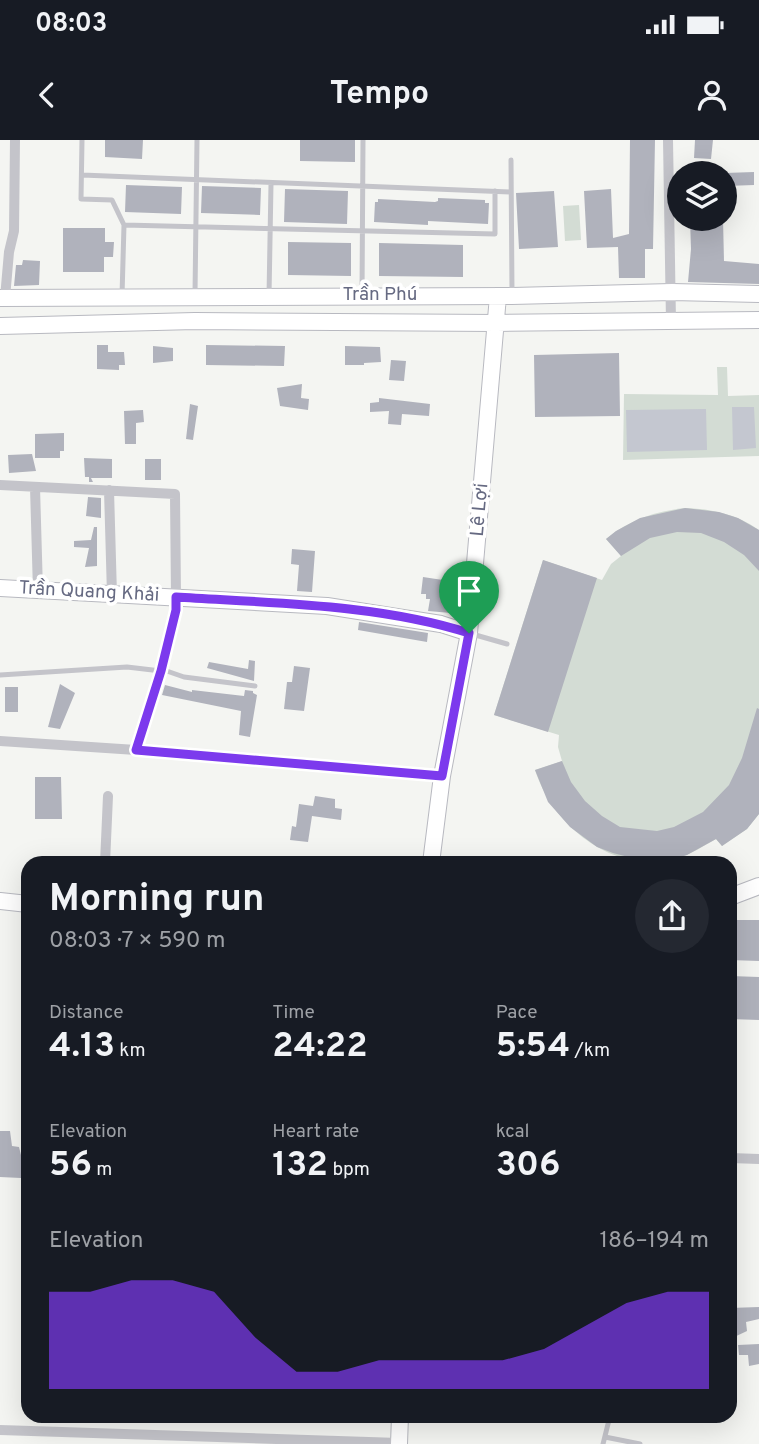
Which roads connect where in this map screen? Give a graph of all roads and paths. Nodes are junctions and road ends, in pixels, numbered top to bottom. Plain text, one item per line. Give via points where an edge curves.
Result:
1 (15, 140) edge
2 (82, 140) edge
3 (197, 140) edge
4 (363, 140) edge
5 (668, 140) edge
6 (511, 160) dead end
7 (82, 175) junction
8 (196, 181) junction
9 (271, 184) junction
10 (363, 187) junction
11 (495, 191) junction
12 (511, 192) junction
13 (124, 225) junction
14 (194, 226) junction
15 (269, 229) junction
16 (362, 232) junction
17 (495, 234) junction
18 (512, 237) junction
19 (672, 292) junction
20 (759, 294) edge
21 (362, 295) junction
22 (195, 296) junction
23 (269, 296) junction
24 (505, 296) junction
25 (122, 297) junction
26 (3, 298) edge
27 (759, 320) edge
28 (195, 321) junction
29 (671, 322) junction
30 (497, 323) junction
31 (0, 326) edge
32 (0, 485) edge
33 (35, 487) junction
34 (109, 490) junction
35 (0, 588) edge
36 (38, 591) junction
37 (112, 595) junction
38 (176, 597) junction
39 (469, 633) junction
40 (507, 644) dead end
41 (161, 670) junction
42 (0, 675) edge
43 (254, 686) dead end
44 (0, 741) edge
45 (136, 750) junction
46 (442, 776) junction
47 (108, 796) dead end
48 (106, 856) edge
49 (432, 856) edge
50 (759, 886) edge
51 (737, 894) edge
52 (0, 901) edge
53 (21, 903) edge
54 (737, 1157) edge
55 (759, 1159) edge
56 (401, 1423) edge
57 (608, 1423) edge
58 (0, 1430) edge
59 (605, 1437) junction
60 (19, 1438) edge
61 (220, 1440) edge
62 (404, 1444) edge
63 (603, 1444) edge
64 (640, 1444) edge

1 - 26 street via 14,231
2 - 7 lane
3 - 8 lane
4 - 10 lane
5 - 19 street
6 - 12 lane
7 - 8 lane
7 - 13 lane via 81,198 112,200
8 - 9 lane
8 - 14 lane
9 - 10 lane
9 - 15 lane
10 - 11 lane
10 - 16 lane
11 - 12 lane
11 - 17 lane
12 - 18 lane
13 - 14 lane
13 - 25 lane
14 - 15 lane
14 - 22 lane
15 - 16 lane
15 - 23 lane
16 - 17 lane
16 - 21 lane
17 - 18 lane
18 - 24 lane
19 - 20 street, Trần Phú
19 - 24 street, Trần Phú
19 - 29 street
21 - 23 street, Trần Phú
21 - 24 street, Trần Phú
22 - 23 street, Trần Phú
22 - 25 street, Trần Phú
22 - 28 street
24 - 30 street, Lê Lợi
25 - 26 street, Trần Phú
27 - 29 street, Trần Phú
28 - 30 street, Trần Phú
28 - 31 street, Trần Phú
29 - 30 street, Trần Phú
30 - 39 street, Lê Lợi
32 - 33 street
33 - 34 street
33 - 36 street
34 - 37 street
34 - 38 street via 175,494
35 - 36 street, Trần Quang Khải
36 - 37 street, Trần Quang Khải
37 - 38 street, Trần Quang Khải
38 - 39 street, Trần Quang Khải via 327,606 441,624
38 - 41 lane
39 - 40 lane
39 - 46 street, Lê Lợi
41 - 42 lane via 127,667
41 - 43 lane
41 - 45 lane
44 - 45 street
45 - 46 street
46 - 49 street, Lê Lợi
47 - 48 street
50 - 51 street
52 - 53 street
54 - 55 street
56 - 62 street
57 - 59 lane
58 - 60 street
59 - 63 lane
59 - 64 lane
60 - 61 street
61 - 62 street

